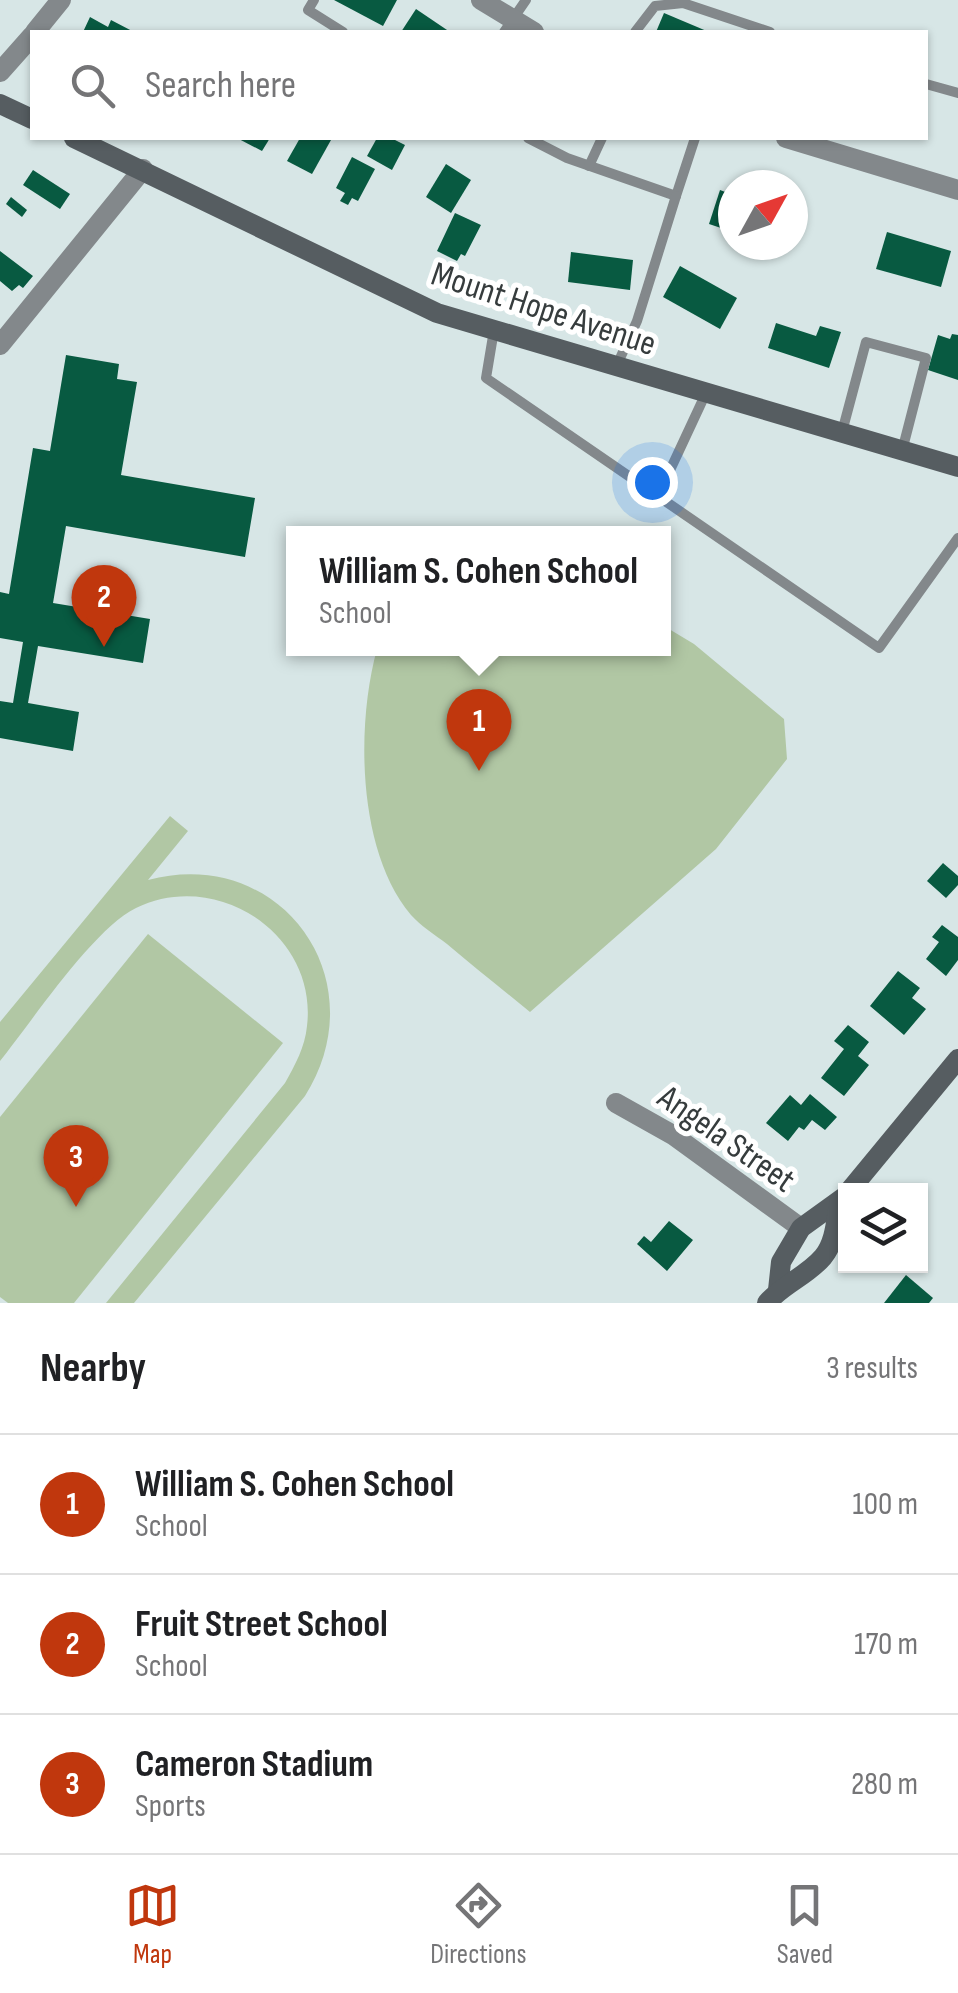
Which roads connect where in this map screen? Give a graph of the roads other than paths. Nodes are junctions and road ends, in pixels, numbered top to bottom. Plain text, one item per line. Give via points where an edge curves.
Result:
1 (61, 0) edge
2 (314, 0) edge
3 (481, 0) edge
4 (526, 0) edge
5 (508, 26) edge
6 (37, 30) edge
7 (340, 30) edge
8 (636, 30) edge
9 (764, 30) edge
10 (30, 38) edge
11 (0, 72) edge
12 (928, 85) edge
13 (958, 93) edge
14 (0, 104) edge
15 (30, 118) edge
16 (79, 140) edge
17 (532, 140) edge
18 (601, 140) edge
19 (693, 140) edge
20 (793, 140) edge
21 (589, 166) junction
22 (144, 169) junction
23 (958, 190) edge
24 (676, 196) junction
25 (494, 330) junction
26 (0, 346) edge
27 (616, 366) junction
28 (706, 393) junction
29 (842, 433) junction
30 (902, 450) junction
31 (958, 468) edge
32 (658, 496) junction
33 (958, 538) edge
34 (958, 1059) edge
35 (616, 1103) dead end
36 (856, 1183) edge
37 (838, 1201) edge
38 (838, 1219) edge
39 (801, 1228) junction
40 (772, 1296) edge

1 - 6 street
2 - 7 lane via 308,10
3 - 5 street
4 - 5 lane
8 - 9 lane via 656,6 683,3
10 - 11 street
12 - 13 lane
14 - 15 street
16 - 22 street, Mount Hope Avenue
17 - 21 lane
18 - 21 lane
19 - 24 lane
20 - 23 street
21 - 24 lane
22 - 25 street, Mount Hope Avenue via 437,313
22 - 26 street
24 - 27 lane via 638,320
25 - 27 street, Mount Hope Avenue
25 - 32 lane via 486,378
27 - 28 street, Mount Hope Avenue
28 - 29 street, Mount Hope Avenue
28 - 32 lane
29 - 30 street, Mount Hope Avenue
29 - 30 lane via 866,342 926,358
30 - 31 street, Mount Hope Avenue
32 - 33 lane via 879,648
34 - 36 street
35 - 39 street, Angela Street via 673,1135
37 - 39 street
38 - 40 street via 824,1256
39 - 40 street

